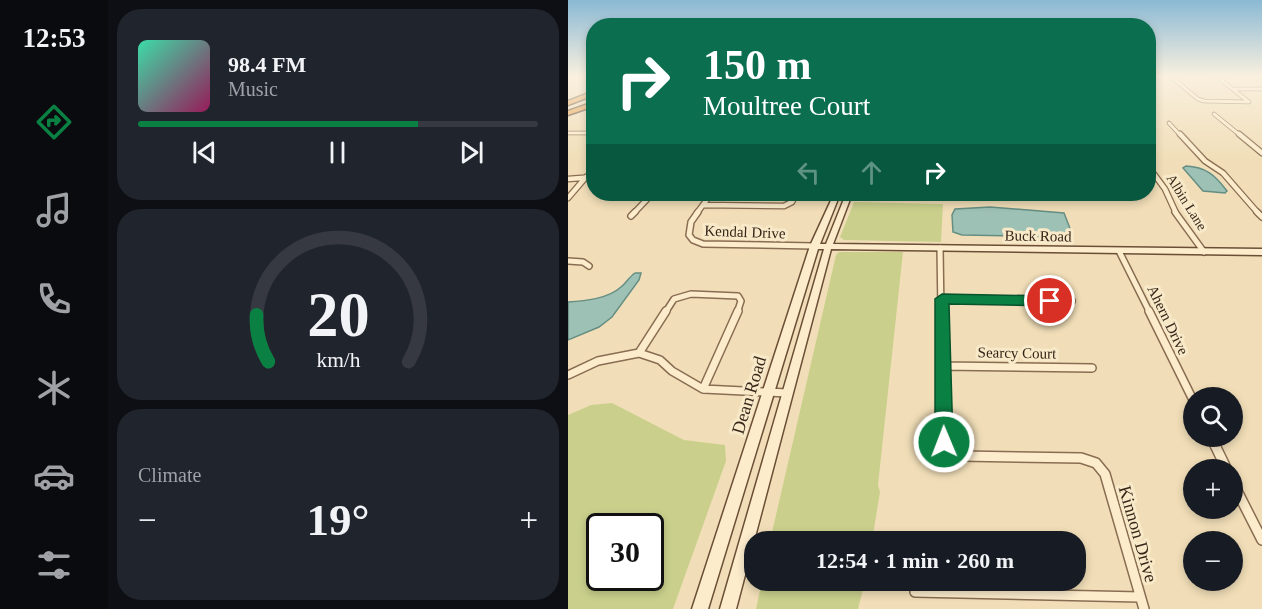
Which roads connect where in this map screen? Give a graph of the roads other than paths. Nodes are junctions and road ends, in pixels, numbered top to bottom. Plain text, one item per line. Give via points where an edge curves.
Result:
1 (586, 108) edge
2 (1214, 114) dead end
3 (568, 115) edge
4 (1169, 123) dead end
5 (568, 133) edge
6 (586, 134) edge
7 (1261, 153) edge
8 (586, 177) joint
9 (1156, 177) edge
10 (568, 179) edge
11 (568, 198) edge
12 (645, 201) edge
13 (706, 201) edge
14 (792, 201) edge
15 (834, 201) edge
16 (846, 201) edge
17 (703, 205) junction
18 (631, 216) dead end
19 (1261, 218) edge
20 (814, 246) junction
21 (828, 246) junction
22 (940, 248) junction
23 (1119, 251) junction
24 (1204, 252) junction
25 (1261, 252) edge
26 (568, 261) edge
27 (589, 266) dead end
28 (942, 299) junction
29 (1072, 301) dead end
30 (639, 353) junction
31 (943, 366) junction
32 (1092, 368) dead end
33 (568, 375) edge
34 (1187, 387) edge
35 (703, 388) junction
36 (768, 392) junction
37 (787, 393) junction
38 (1243, 503) edge
39 (1261, 540) edge
40 (915, 592) dead end
41 (1140, 597) junction
42 (700, 609) edge
43 (728, 609) edge
44 (1144, 609) edge

1 - 3 highway
2 - 7 street
4 - 19 street via 1205,161 1223,173
5 - 6 street
8 - 10 street
8 - 11 street
9 - 24 street, Albin Lane
12 - 18 street
13 - 17 street, Kendal Drive
14 - 17 street via 784,206
15 - 20 main road, Dean Road
16 - 21 main road
17 - 20 street, Kendal Drive via 691,222 689,235 703,244
20 - 21 main road, Buck Road
20 - 36 main road, Dean Road
21 - 22 main road, Buck Road
21 - 37 main road
22 - 23 main road, Buck Road
22 - 28 street, Kinnon Drive
23 - 24 main road, Buck Road
23 - 34 street, Ahern Drive
24 - 25 main road, Buck Road
26 - 27 street
28 - 29 street
28 - 31 street, Kinnon Drive
30 - 33 street via 598,361
30 - 35 street via 660,360
30 - 35 street via 673,299 691,294 738,296 740,307
31 - 32 street, Searcy Court
31 - 41 street, Kinnon Drive via 944,442 948,451 961,456 1081,458 1096,463 1105,474
35 - 36 street
36 - 37 street
36 - 42 main road, Dean Road
37 - 43 main road
38 - 39 street
40 - 41 street
41 - 44 street, Kinnon Drive

